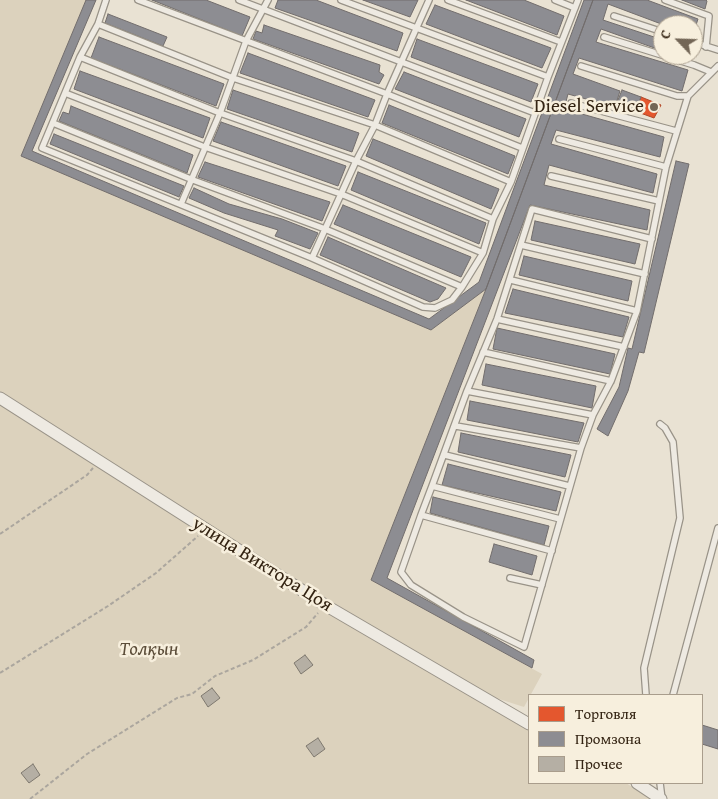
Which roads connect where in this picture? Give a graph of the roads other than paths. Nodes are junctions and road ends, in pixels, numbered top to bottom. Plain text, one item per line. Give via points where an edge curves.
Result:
1 (106, 0) edge
2 (138, 0) edge
3 (239, 0) edge
4 (268, 0) edge
5 (341, 0) edge
6 (429, 0) edge
7 (448, 0) edge
8 (555, 0) edge
9 (578, 0) edge
10 (665, 0) edge
11 (575, 8) junction
12 (262, 9) junction
13 (614, 16) dead end
14 (98, 24) junction
15 (416, 28) junction
16 (653, 29) edge
17 (604, 37) dead end
18 (246, 41) junction
19 (561, 42) junction
20 (703, 45) edge
21 (706, 46) junction
22 (718, 50) edge
23 (80, 57) junction
24 (401, 62) junction
25 (581, 66) dead end
26 (718, 66) edge
27 (711, 72) junction
28 (548, 77) junction
29 (233, 78) junction
30 (65, 93) junction
31 (387, 94) junction
32 (688, 96) junction
33 (571, 103) dead end
34 (220, 113) junction
35 (535, 113) junction
36 (53, 123) junction
37 (375, 125) junction
38 (676, 132) junction
39 (559, 139) dead end
40 (204, 147) junction
41 (522, 148) junction
42 (356, 161) junction
43 (666, 167) junction
44 (551, 176) dead end
45 (193, 180) junction
46 (511, 182) junction
47 (341, 194) junction
48 (659, 201) junction
49 (181, 204) junction
50 (493, 219) junction
51 (325, 229) junction
52 (652, 239) junction
53 (521, 245) junction
54 (483, 253) junction
55 (312, 258) junction
56 (644, 274) junction
57 (511, 280) junction
58 (462, 287) junction
59 (637, 312) junction
60 (498, 319) junction
61 (624, 347) junction
62 (483, 352) junction
63 (611, 381) junction
64 (467, 391) junction
65 (0, 398) edge
66 (593, 415) junction
67 (660, 424) dead end
68 (456, 426) junction
69 (581, 448) junction
70 (445, 455) junction
71 (432, 486) junction
72 (569, 486) junction
73 (422, 515) junction
74 (560, 519) junction
75 (718, 528) edge
76 (552, 551) junction
77 (510, 578) dead end
78 (542, 584) junction
79 (646, 694) edge
80 (673, 694) edge
81 (528, 723) edge
82 (638, 784) edge
83 (660, 784) edge
84 (661, 799) edge

1 - 14 lane
2 - 18 lane
3 - 12 lane
4 - 12 lane
5 - 15 lane
6 - 15 lane
7 - 19 lane
8 - 11 lane
9 - 11 lane
10 - 21 lane via 709,16
11 - 19 lane
12 - 18 lane
12 - 24 lane
13 - 16 lane
14 - 23 lane
14 - 29 lane
15 - 24 lane
15 - 28 lane
17 - 27 lane
18 - 29 lane
18 - 31 lane
19 - 28 lane
20 - 21 lane
21 - 22 lane
23 - 30 lane
23 - 34 lane
24 - 31 lane
24 - 35 lane
25 - 32 lane via 677,96
26 - 27 lane
27 - 32 lane
28 - 35 lane
29 - 34 lane
29 - 37 lane
30 - 36 lane
30 - 40 lane
31 - 37 lane
31 - 41 lane
32 - 38 lane
33 - 38 lane
34 - 40 lane
34 - 42 lane
35 - 41 lane
36 - 45 lane
36 - 49 lane via 42,148
37 - 42 lane
37 - 46 lane
38 - 43 lane
39 - 43 lane
40 - 45 lane
40 - 47 lane
41 - 46 lane
42 - 47 lane
42 - 50 lane
43 - 48 lane
44 - 48 lane
45 - 49 lane
45 - 51 lane
46 - 50 lane
47 - 51 lane
47 - 54 lane
48 - 52 lane
49 - 55 lane
50 - 54 lane
51 - 55 lane
51 - 58 lane
52 - 53 lane via 532,210
52 - 56 lane
53 - 56 lane
53 - 57 lane
54 - 58 lane
55 - 58 lane via 424,307 435,308 452,300
56 - 59 lane
57 - 59 lane
57 - 60 lane
59 - 61 lane
60 - 61 lane
60 - 62 lane
61 - 63 lane
62 - 63 lane
62 - 64 lane
63 - 66 lane
64 - 66 lane
64 - 68 lane
65 - 81 street, улица Виктора Цоя via 325,606
66 - 69 lane
67 - 79 lane via 673,442 680,518 644,668
68 - 69 lane
68 - 70 lane
69 - 72 lane
70 - 71 lane
70 - 72 lane
71 - 73 lane
71 - 74 lane
72 - 74 lane
73 - 76 lane
73 - 78 lane via 401,572 411,585 464,617 524,648
74 - 76 lane
75 - 80 lane
76 - 78 lane
77 - 78 lane
82 - 84 street
83 - 84 lane

